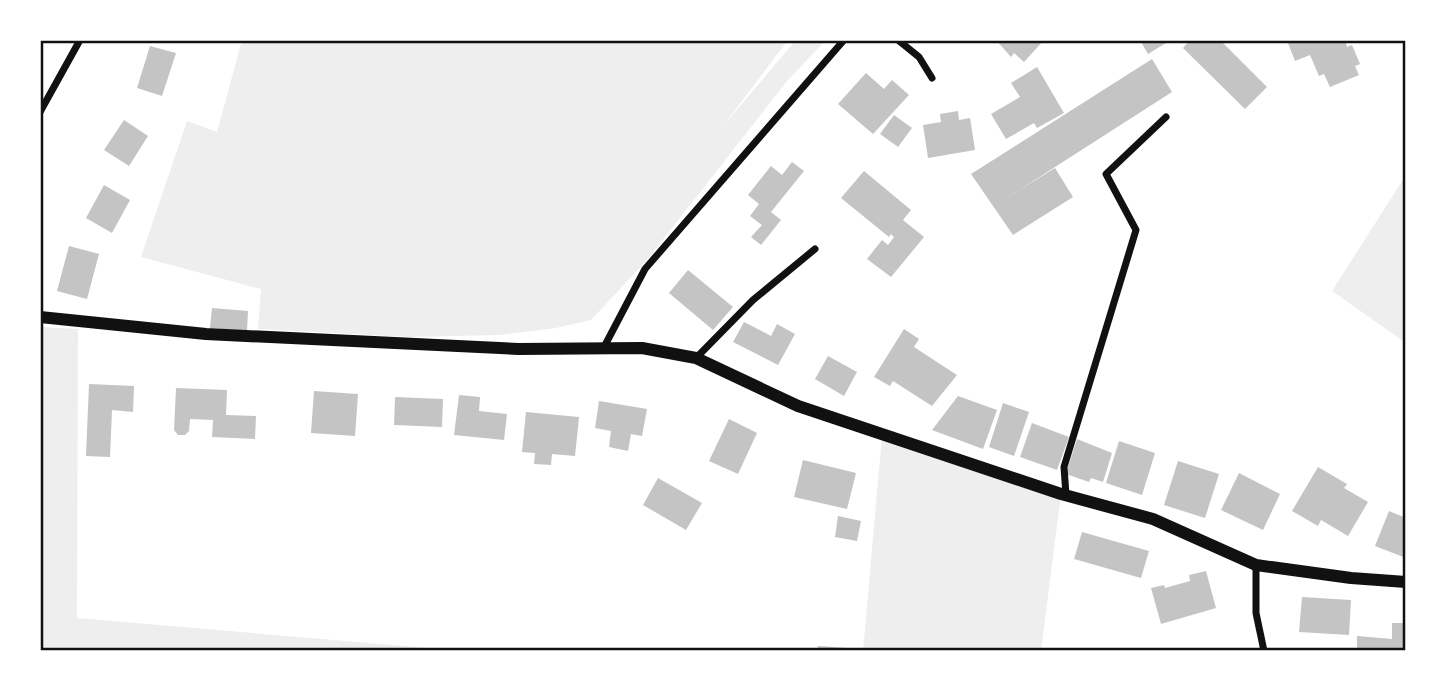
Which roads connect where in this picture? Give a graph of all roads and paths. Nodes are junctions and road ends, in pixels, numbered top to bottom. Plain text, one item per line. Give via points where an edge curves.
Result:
1 (80, 40) edge
2 (844, 40) edge
3 (898, 40) edge
4 (932, 78) dead end
5 (40, 112) edge
6 (1166, 117) dead end
7 (815, 249) dead end
8 (40, 317) edge
9 (603, 349) junction
10 (696, 358) junction
11 (1066, 495) junction
12 (1256, 565) junction
13 (1406, 582) edge
14 (1264, 651) edge

1 - 5 street
2 - 9 street via 645,269
3 - 4 street via 919,57
6 - 11 street via 1106,174 1136,230 1064,467
7 - 10 street via 752,300
8 - 9 street via 206,334
9 - 10 street via 642,348
10 - 11 street via 798,405
11 - 12 street via 1153,519
12 - 13 street
12 - 14 street via 1256,612

